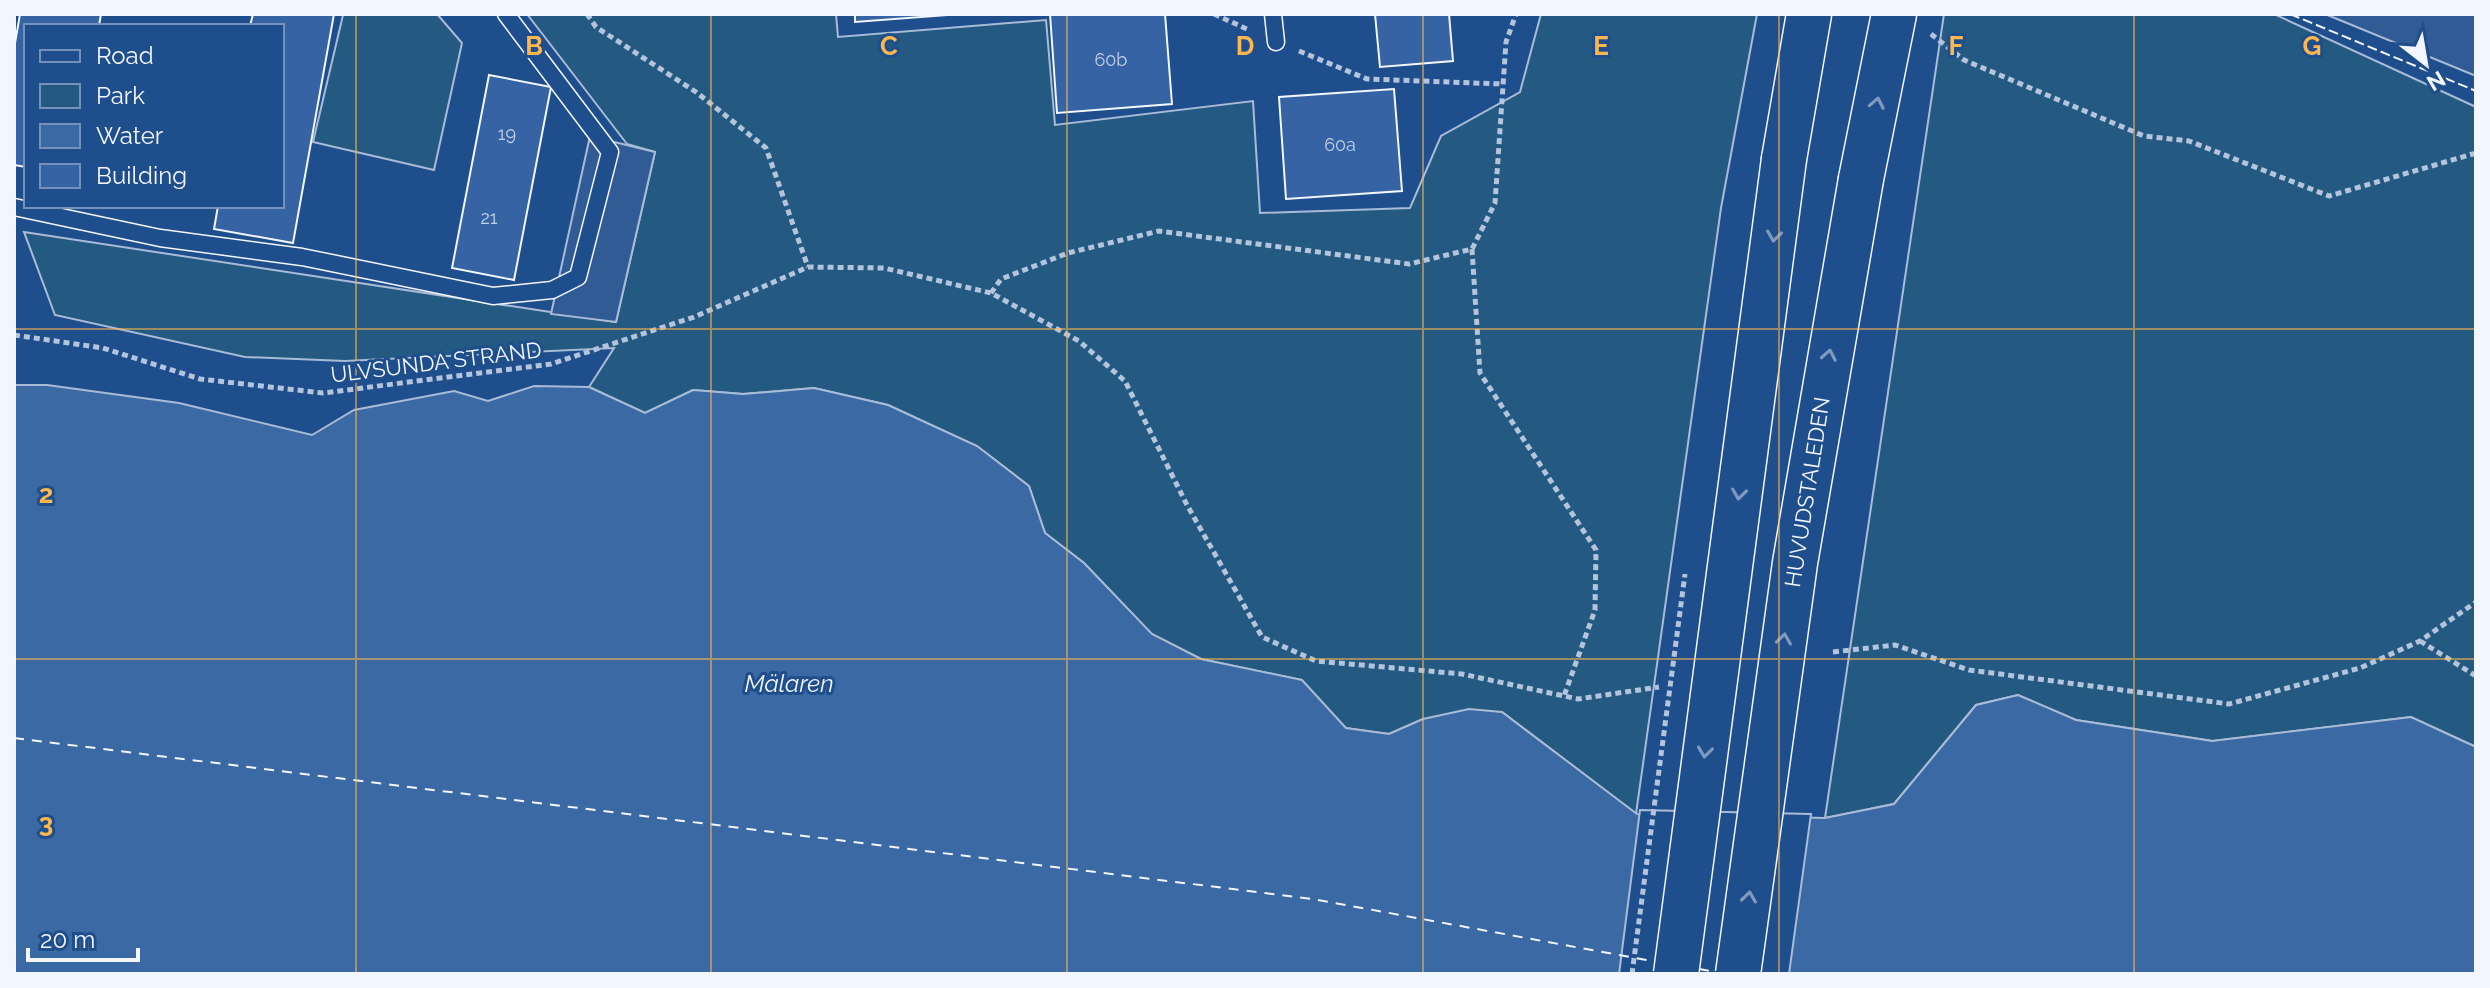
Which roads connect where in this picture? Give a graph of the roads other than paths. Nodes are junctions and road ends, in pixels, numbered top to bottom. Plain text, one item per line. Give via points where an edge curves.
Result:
1 (506, 14) edge
2 (1273, 14) edge
3 (1809, 14) edge
4 (1907, 20) edge
5 (1276, 42) road end
6 (14, 207) edge
7 (1676, 974) edge
8 (1738, 974) edge

1 - 6 lane via 610,152 578,277 552,290 493,296
2 - 5 lane
3 -> 7 main road, bridge via 1784,159
8 -> 4 main road, HUVUDSTALEDEN, bridge via 1795,563 1861,179

